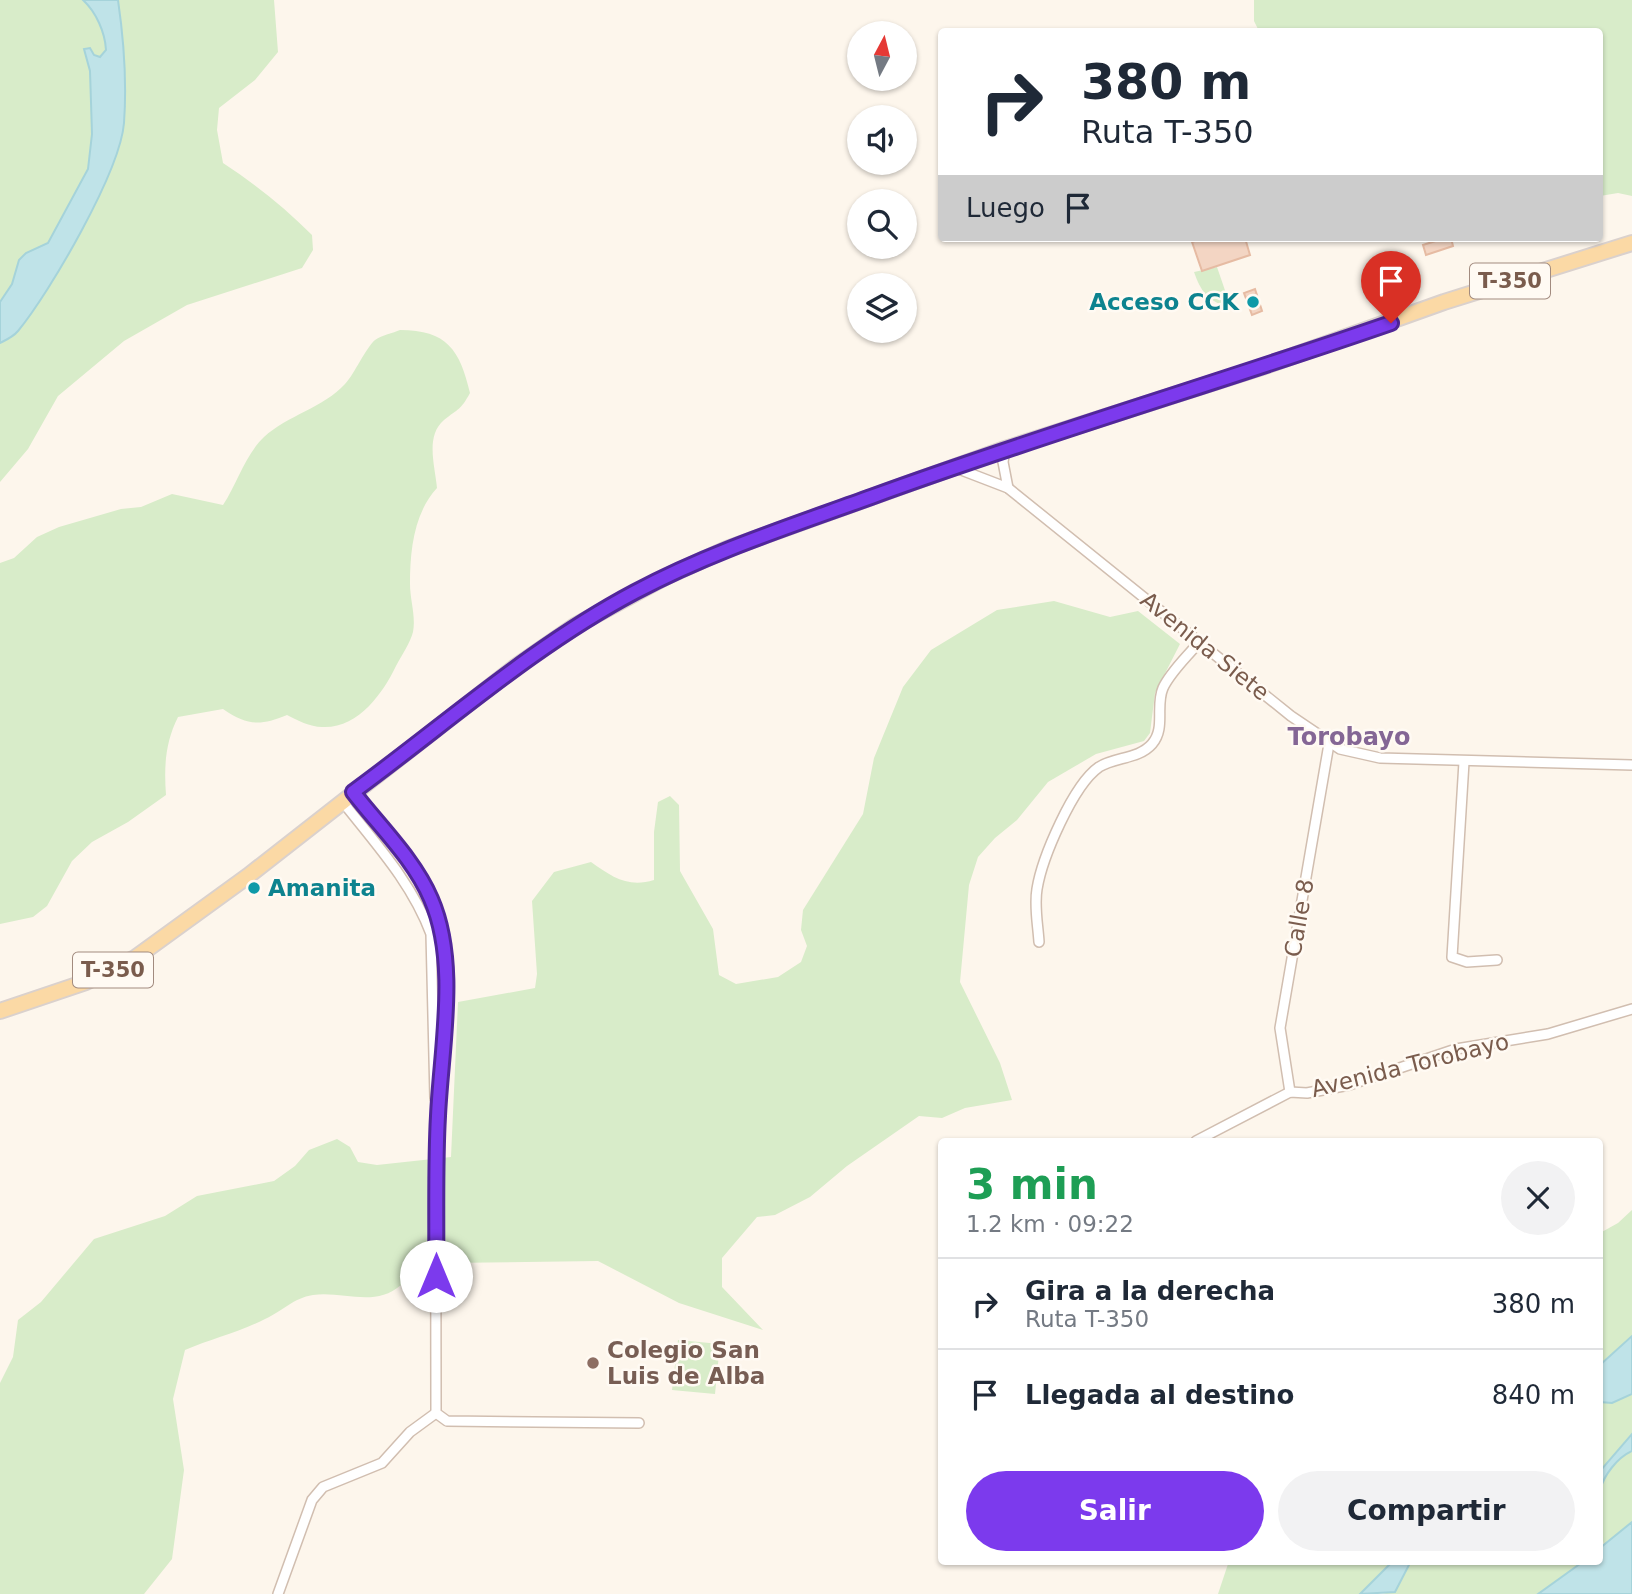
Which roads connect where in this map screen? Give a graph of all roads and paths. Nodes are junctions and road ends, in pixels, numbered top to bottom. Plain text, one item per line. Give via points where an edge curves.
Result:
1 (1632, 243) edge
2 (1005, 449) junction
3 (953, 467) junction
4 (1008, 488) junction
5 (1199, 642) junction
6 (1329, 744) junction
7 (1464, 762) junction
8 (1632, 765) edge
9 (347, 797) junction
10 (1039, 942) dead end
11 (1497, 960) dead end
12 (1632, 1009) edge
13 (0, 1011) edge
14 (1290, 1092) junction
15 (438, 1117) junction
16 (1202, 1138) edge
17 (436, 1413) junction
18 (639, 1423) dead end
19 (278, 1594) edge

1 - 2 main road, T-350
2 - 3 main road, T-350
2 - 4 street
3 - 4 street, Avenida Siete
3 - 9 main road, T-350 via 727,549 635,592 514,668
4 - 5 street, Avenida Siete
5 - 6 street, Avenida Siete
5 - 10 street via 1163,688 1159,732 1153,743 1100,766 1073,801 1037,888
6 - 7 street, Avenida Siete via 1371,757
6 - 14 street, Calle 8 via 1280,1028
7 - 8 street, Avenida Siete
7 - 11 street via 1452,957 1467,962
9 - 13 main road, T-350 via 135,958 86,982
9 - 15 street via 402,877 431,934 432,1083
9 - 15 street via 418,874 440,925 446,966
12 - 14 street, Avenida Torobayo via 1548,1034 1456,1049 1349,1085
14 - 16 street, Avenida Torobayo
15 - 17 street
17 - 18 street via 447,1421
17 - 19 street via 410,1432 382,1463 323,1487 312,1500

